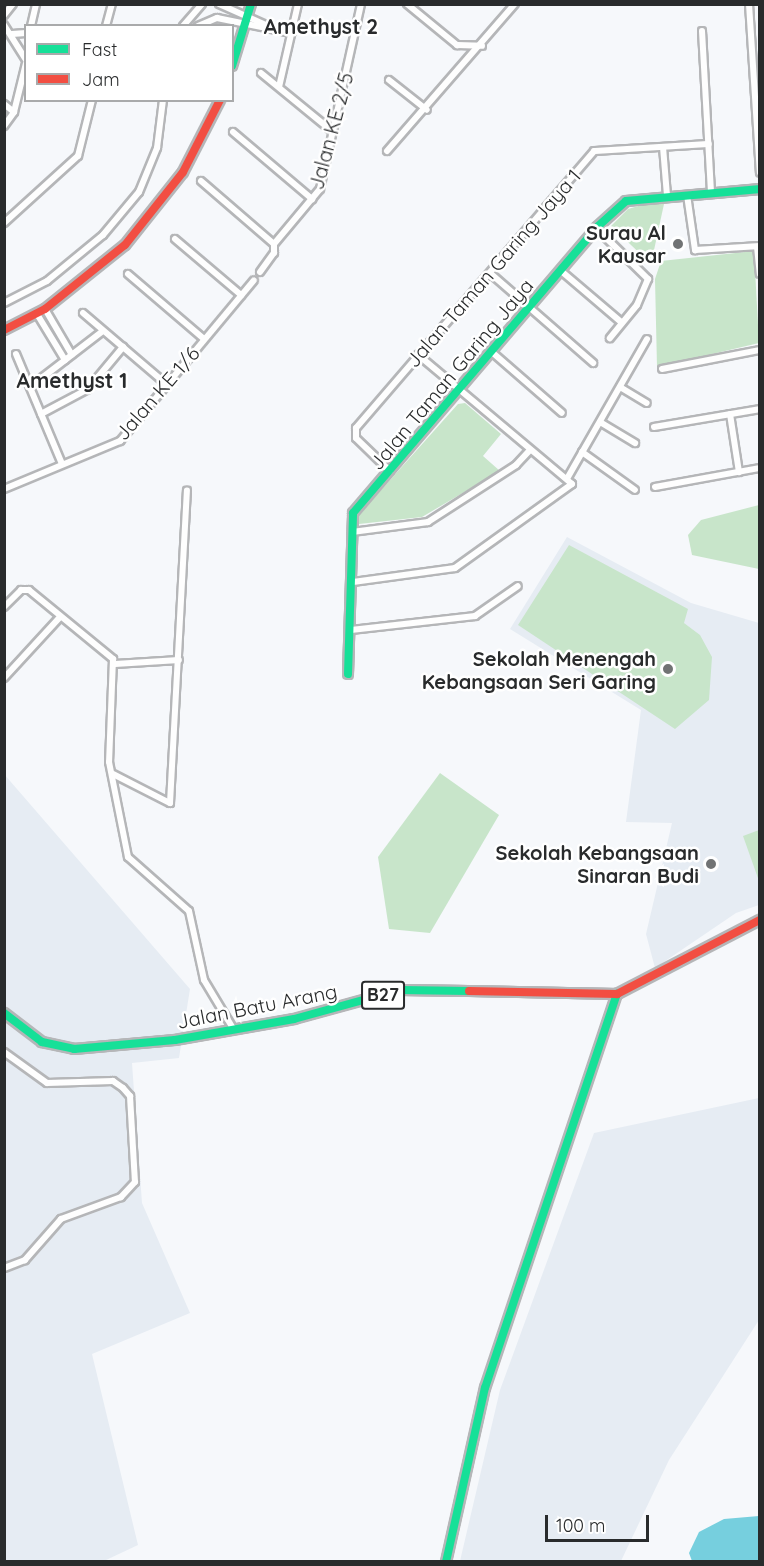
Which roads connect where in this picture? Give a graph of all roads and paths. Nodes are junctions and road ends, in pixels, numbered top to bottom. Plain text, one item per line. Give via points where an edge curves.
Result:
1 (13, 4) edge
2 (36, 4) edge
3 (112, 4) edge
4 (202, 4) edge
5 (219, 4) edge
6 (251, 4) edge
7 (297, 4) edge
8 (361, 4) edge
9 (407, 4) edge
10 (749, 4) edge
11 (514, 5) edge
12 (4, 15) edge
13 (246, 21) junction
14 (31, 24) edge
15 (107, 24) edge
16 (185, 24) edge
17 (203, 24) edge
18 (4, 25) edge
19 (702, 32) dead end
20 (24, 33) edge
21 (291, 33) junction
22 (12, 34) junction
23 (482, 46) junction
24 (24, 57) edge
25 (234, 60) edge
26 (24, 70) edge
27 (261, 73) dead end
28 (389, 80) dead end
29 (279, 87) junction
30 (92, 102) edge
31 (163, 102) edge
32 (219, 102) edge
33 (4, 104) edge
34 (427, 110) junction
35 (14, 112) junction
36 (4, 126) edge
37 (233, 132) dead end
38 (333, 132) junction
39 (709, 144) junction
40 (663, 147) junction
41 (387, 151) dead end
42 (759, 173) edge
43 (201, 181) dead end
44 (759, 189) edge
45 (711, 193) junction
46 (687, 195) junction
47 (667, 196) junction
48 (312, 199) junction
49 (4, 223) edge
50 (596, 228) junction
51 (175, 239) dead end
52 (274, 244) junction
53 (758, 247) edge
54 (560, 270) junction
55 (260, 272) dead end
56 (490, 273) junction
57 (128, 274) dead end
58 (759, 274) edge
59 (254, 280) dead end
60 (241, 295) junction
61 (4, 303) edge
62 (528, 309) junction
63 (41, 312) junction
64 (83, 313) dead end
65 (621, 322) junction
66 (4, 330) edge
67 (103, 331) junction
68 (610, 338) dead end
69 (204, 339) junction
70 (647, 339) dead end
71 (123, 347) junction
72 (759, 350) edge
73 (493, 353) junction
74 (15, 354) dead end
75 (72, 354) junction
76 (418, 355) junction
77 (65, 360) junction
78 (593, 363) dead end
79 (662, 369) dead end
80 (166, 384) junction
81 (30, 387) junction
82 (620, 387) junction
83 (460, 391) junction
84 (646, 403) dead end
85 (759, 409) edge
86 (562, 413) dead end
87 (41, 414) junction
88 (730, 414) junction
89 (600, 422) junction
90 (654, 427) dead end
91 (635, 443) dead end
92 (529, 451) junction
93 (582, 452) junction
94 (62, 465) junction
95 (759, 468) edge
96 (390, 471) junction
97 (739, 472) junction
98 (567, 477) junction
99 (4, 479) edge
100 (655, 487) dead end
101 (6, 488) edge
102 (187, 490) dead end
103 (635, 490) dead end
104 (352, 532) junction
105 (353, 582) junction
106 (518, 586) dead end
107 (4, 607) edge
108 (60, 617) junction
109 (351, 630) junction
110 (179, 660) junction
111 (115, 664) junction
112 (348, 674) dead end
113 (4, 678) edge
114 (113, 774) junction
115 (759, 920) edge
116 (617, 994) junction
117 (4, 1013) edge
118 (234, 1029) junction
119 (4, 1052) edge
120 (4, 1268) edge
121 (446, 1562) edge

1 - 12 street
2 - 14 street
3 - 15 street
4 - 16 street
5 - 13 street
6 - 13 street
7 - 21 street
8 - 38 street, Jalan KE 2/5
9 - 23 street via 457,45
10 - 42 street
11 - 23 street
13 - 17 street via 217,18
13 - 21 street
13 - 25 street
18 - 22 street
19 - 39 street
20 - 22 street
21 - 29 street
22 - 24 street
23 - 34 street
26 - 35 street
27 - 29 street
28 - 34 street
29 - 38 street
30 - 49 street via 78,156
31 - 61 street via 157,148 139,192 103,235 47,281
32 - 63 street via 202,143 148,220 105,264
33 - 35 street
34 - 41 street
35 - 36 street
37 - 48 street
38 - 48 street, Jalan KE 2/5
39 - 40 street, Jalan Taman Garing Jaya 1
39 - 45 street
40 - 47 street
40 - 56 street, Jalan Taman Garing Jaya 1 via 594,151
43 - 52 street
44 - 45 street, Jalan Taman Garing Jaya
45 - 46 street, Jalan Taman Garing Jaya
46 - 47 street, Jalan Taman Garing Jaya
46 - 53 street via 695,250
47 - 50 street, Jalan Taman Garing Jaya via 626,201
48 - 52 street, Jalan KE 2/5
50 - 54 street, Jalan Taman Garing Jaya
50 - 65 street via 647,274 643,295
51 - 60 street
52 - 55 street via 274,253
53 - 58 street
54 - 62 street, Jalan Taman Garing Jaya
54 - 65 street
56 - 62 street
56 - 76 street, Jalan Taman Garing Jaya 1
57 - 69 street
59 - 60 street, Jalan KE 1/6
60 - 69 street, Jalan KE 1/6
62 - 73 street, Jalan Taman Garing Jaya
62 - 78 street
63 - 66 street
63 - 75 street
63 - 77 street
64 - 67 street
65 - 68 street
67 - 71 street
67 - 75 street
69 - 80 street, Jalan KE 1/6
70 - 82 street
71 - 80 street
71 - 87 street via 87,389
72 - 79 street
73 - 83 street, Jalan Taman Garing Jaya
73 - 86 street
74 - 81 street
75 - 77 street
76 - 83 street
76 - 96 street, Jalan Taman Garing Jaya 1 via 353,433
77 - 81 street
80 - 94 street, Jalan KE 1/6 via 120,441
81 - 87 street
82 - 84 street
82 - 89 street
83 - 92 street
83 - 96 street, Jalan Taman Garing Jaya
85 - 88 street
87 - 94 street
88 - 90 street
88 - 97 street
89 - 91 street
89 - 93 street
92 - 98 street
92 - 104 street via 516,465 428,522
93 - 98 street
93 - 103 street
94 - 101 street, Jalan KE 1/6
95 - 97 street
96 - 104 street, Jalan Taman Garing Jaya via 353,513
97 - 100 street
98 - 105 street via 572,484 567,490 455,568
99 - 101 street
102 - 110 street
104 - 105 street, Jalan Taman Garing Jaya
105 - 109 street, Jalan Taman Garing Jaya
106 - 109 street via 475,616
107 - 108 street via 25,589
108 - 111 street
108 - 113 street
109 - 112 street, Jalan Taman Garing Jaya
110 - 111 street
110 - 114 street via 170,803
111 - 114 street via 109,762
114 - 118 street via 128,857 189,911 204,980
115 - 116 street, Jalan Batu Arang / B27
116 - 118 street, Jalan Batu Arang / B27 via 408,989
116 - 121 street via 485,1388
117 - 118 street, Jalan Batu Arang / B27 via 27,1033 60,1049
119 - 120 street via 47,1083 113,1081 123,1088 129,1096 135,1182 121,1197 61,1219 25,1260

